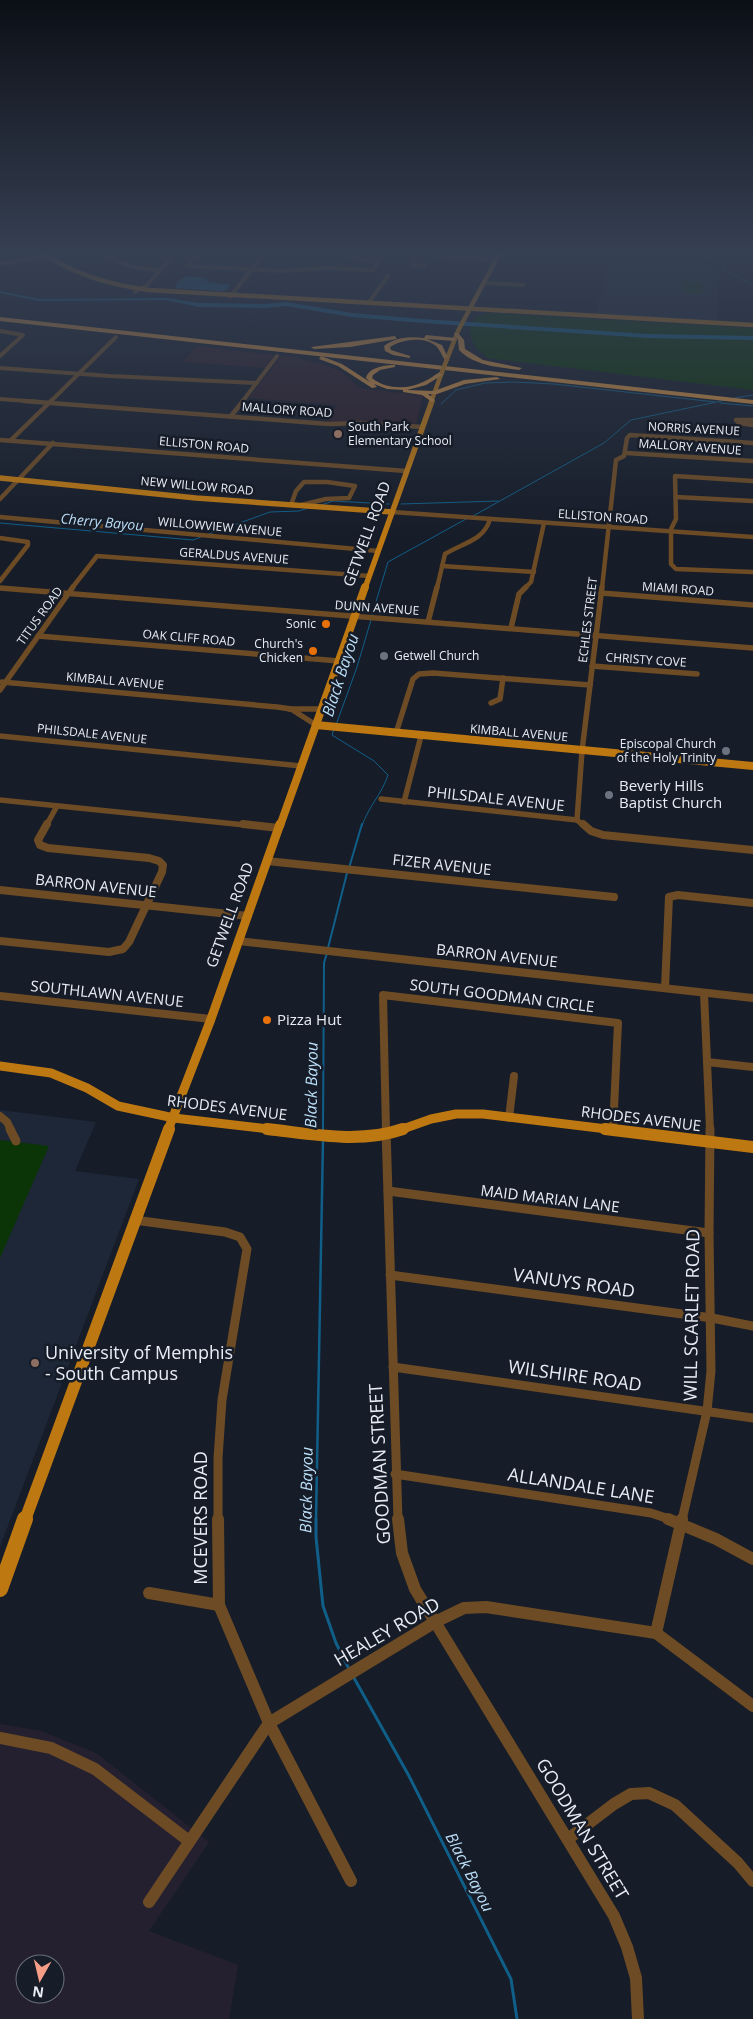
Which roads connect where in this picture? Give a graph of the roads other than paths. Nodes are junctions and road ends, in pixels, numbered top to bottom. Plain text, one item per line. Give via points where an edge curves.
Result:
1 (102, 350) edge
2 (273, 350) edge
3 (285, 350) edge
4 (324, 350) edge
5 (389, 350) edge
6 (441, 350) edge
7 (450, 350) edge
8 (462, 350) edge
9 (277, 356) dead end
10 (447, 359) junction
11 (0, 368) edge
12 (442, 373) junction
13 (78, 374) junction
14 (257, 383) junction
15 (559, 383) junction
16 (654, 384) dead end
17 (406, 391) junction
18 (435, 393) junction
19 (716, 396) junction
20 (753, 397) edge
21 (0, 399) edge
22 (432, 400) junction
23 (753, 402) edge
24 (50, 403) junction
25 (231, 416) junction
26 (753, 420) edge
27 (753, 425) edge
28 (423, 427) junction
29 (634, 435) joint
30 (0, 440) edge
31 (11, 440) junction
32 (753, 442) edge
33 (53, 443) junction
34 (626, 453) junction
35 (753, 461) edge
36 (406, 471) junction
37 (0, 478) edge
38 (18, 480) junction
39 (753, 481) edge
40 (676, 496) junction
41 (0, 499) edge
42 (753, 501) edge
43 (291, 505) junction
44 (301, 505) junction
45 (394, 506) junction
46 (0, 517) edge
47 (490, 519) junction
48 (544, 523) junction
49 (608, 527) junction
50 (671, 531) junction
51 (753, 537) edge
52 (0, 538) edge
53 (378, 551) junction
54 (97, 556) joint
55 (442, 566) junction
56 (534, 572) junction
57 (753, 572) edge
58 (370, 576) junction
59 (0, 581) edge
60 (0, 588) edge
61 (68, 593) junction
62 (601, 593) junction
63 (753, 605) edge
64 (355, 617) junction
65 (428, 622) junction
66 (511, 628) junction
67 (597, 635) junction
68 (38, 636) junction
69 (753, 648) edge
70 (339, 661) junction
71 (592, 666) junction
72 (697, 674) dead end
73 (504, 678) junction
74 (2, 682) edge
75 (590, 685) junction
76 (0, 690) edge
77 (491, 704) dead end
78 (287, 709) junction
79 (322, 709) junction
80 (316, 726) junction
81 (396, 733) junction
82 (0, 736) edge
83 (421, 736) junction
84 (582, 750) junction
85 (301, 766) junction
86 (753, 766) edge
87 (381, 799) dead end
88 (0, 800) edge
89 (404, 802) junction
90 (57, 806) junction
91 (577, 820) junction
92 (279, 828) junction
93 (753, 850) edge
94 (267, 861) junction
95 (0, 890) edge
96 (614, 897) dead end
97 (753, 903) edge
98 (148, 906) junction
99 (248, 916) junction
100 (0, 941) edge
101 (238, 941) junction
102 (666, 988) junction
103 (704, 993) junction
104 (383, 995) joint
105 (0, 996) edge
106 (753, 998) edge
107 (211, 1019) junction
108 (707, 1062) junction
109 (0, 1066) edge
110 (753, 1067) edge
111 (514, 1076) dead end
112 (0, 1116) edge
113 (174, 1118) junction
114 (509, 1118) junction
115 (613, 1130) junction
116 (386, 1135) junction
117 (16, 1141) dead end
118 (711, 1142) junction
119 (753, 1148) edge
120 (388, 1191) junction
121 (134, 1220) junction
122 (709, 1233) junction
123 (390, 1275) junction
124 (712, 1318) junction
125 (753, 1326) edge
126 (392, 1367) junction
127 (707, 1411) junction
128 (753, 1418) edge
129 (395, 1474) junction
130 (682, 1523) junction
131 (753, 1559) edge
132 (0, 1589) edge
133 (149, 1593) dead end
134 (219, 1605) junction
135 (435, 1622) junction
136 (656, 1633) junction
137 (753, 1706) edge
138 (269, 1723) junction
139 (0, 1738) edge
140 (568, 1840) junction
141 (189, 1842) junction
142 (351, 1881) dead end
143 (753, 1881) edge
144 (149, 1902) dead end
145 (638, 2019) edge

1 - 13 street
2 - 17 highway via 322,359 340,365 374,387
3 - 19 highway
4 - 19 highway
5 - 8 highway via 402,356 522,369 490,363
6 - 10 highway
7 - 10 main road, GETWELL ROAD
9 - 14 street
10 - 12 main road, GETWELL ROAD, bridge
11 - 13 street
12 - 15 highway via 422,384 407,387 379,384 371,381 369,376 378,369 401,366
12 - 18 main road, GETWELL ROAD
13 - 14 street
13 - 24 street
14 - 25 street
15 - 18 highway via 478,380
15 - 19 highway
16 - 19 highway
17 - 18 highway
17 - 22 highway via 424,394
18 - 22 main road, GETWELL ROAD
19 - 20 highway
19 - 23 highway
21 - 24 street, MALLORY ROAD
22 - 28 main road, GETWELL ROAD
24 - 25 street, MALLORY ROAD
24 - 31 street
25 - 28 street, MALLORY ROAD
26 - 27 street via 736,420
28 - 36 main road, GETWELL ROAD
29 - 32 street, NORRIS AVENUE
29 - 34 street, ECHLES STREET via 628,437
30 - 31 street, ELLISTON ROAD
31 - 33 street, ELLISTON ROAD
33 - 36 street, ELLISTON ROAD
33 - 38 street
34 - 35 street, MALLORY AVENUE
34 - 49 street, ECHLES STREET via 622,459 616,460
36 - 45 main road, GETWELL ROAD
37 - 38 main road, NEW WILLOW ROAD
38 - 41 street
38 - 43 main road, NEW WILLOW ROAD
39 - 40 street via 676,476
40 - 42 street
40 - 50 street via 676,519
43 - 44 main road, NEW WILLOW ROAD
43 - 44 street via 302,482 355,486 349,498
44 - 45 main road, NEW WILLOW ROAD
45 - 47 street, ELLISTON ROAD
45 - 53 main road, GETWELL ROAD
46 - 53 street, WILLOWVIEW AVENUE
47 - 48 street, ELLISTON ROAD
47 - 55 street via 485,531 446,554
48 - 49 street, ELLISTON ROAD
48 - 56 street
49 - 50 street, ELLISTON ROAD
49 - 62 street, ECHLES STREET
50 - 51 street, ELLISTON ROAD
50 - 57 street via 671,564 676,569
52 - 59 street via 28,542
53 - 58 main road, GETWELL ROAD
54 - 58 street, GERALDUS AVENUE
54 - 61 street, TITUS ROAD
55 - 56 street
55 - 65 street
56 - 66 street via 531,582 519,594
58 - 64 main road, GETWELL ROAD
60 - 61 street, DUNN AVENUE
61 - 64 street, DUNN AVENUE
61 - 68 street, TITUS ROAD
62 - 63 street, MIAMI ROAD
62 - 67 street, ECHLES STREET
64 - 65 street, DUNN AVENUE
64 - 70 main road, GETWELL ROAD
65 - 66 street, DUNN AVENUE
66 - 67 street, DUNN AVENUE
67 - 69 street, DUNN AVENUE
67 - 71 street, ECHLES STREET
68 - 70 street, OAK CLIFF ROAD
68 - 74 street, TITUS ROAD
70 - 79 main road, GETWELL ROAD
71 - 72 street, CHRISTY COVE
71 - 75 street, ECHLES STREET
73 - 75 street
73 - 77 street via 500,699
73 - 81 street via 433,672 419,674 413,680
74 - 76 street, TITUS ROAD
74 - 78 street, KIMBALL AVENUE
75 - 84 street, ECHLES STREET
78 - 79 street, KIMBALL AVENUE
78 - 80 street, KIMBALL AVENUE
79 - 80 main road, GETWELL ROAD
80 - 81 main road, KIMBALL AVENUE
80 - 85 main road, GETWELL ROAD
81 - 83 main road, KIMBALL AVENUE
82 - 85 street, PHILSDALE AVENUE
83 - 84 main road, KIMBALL AVENUE
83 - 89 street
84 - 86 main road, KIMBALL AVENUE
84 - 91 street, ECHLES STREET
85 - 92 main road, GETWELL ROAD
87 - 89 street, PHILSDALE AVENUE
88 - 90 street
89 - 91 street, PHILSDALE AVENUE
90 - 92 street
90 - 98 street via 38,840 40,845 159,861 163,865 162,872
91 - 93 street, PHILSDALE AVENUE via 591,831 603,835
92 - 94 main road, GETWELL ROAD
94 - 96 street, FIZER AVENUE
94 - 99 main road, GETWELL ROAD
95 - 98 street, BARRON AVENUE
97 - 102 street via 678,895 669,897
98 - 99 street, BARRON AVENUE
98 - 100 street via 123,949 109,952
99 - 101 main road, GETWELL ROAD
101 - 102 street, BARRON AVENUE
101 - 107 main road, GETWELL ROAD
102 - 103 street, BARRON AVENUE
103 - 106 street, BARRON AVENUE
103 - 108 street, WILL SCARLET ROAD
104 - 115 street, SOUTH GOODMAN CIRCLE via 618,1023
104 - 116 street, GOODMAN STREET
105 - 107 street, SOUTHLAWN AVENUE
107 - 113 main road, GETWELL ROAD
108 - 110 street
108 - 118 street, WILL SCARLET ROAD
109 - 113 main road, RHODES AVENUE via 51,1073 118,1106
111 - 114 street
112 - 117 street via 7,1122
113 - 116 main road, RHODES AVENUE via 323,1135 363,1138
113 - 121 main road, GETWELL ROAD
114 - 115 main road, RHODES AVENUE
114 - 116 main road, RHODES AVENUE via 456,1114
115 - 118 main road, RHODES AVENUE
116 - 120 street, GOODMAN STREET
118 - 119 main road, RHODES AVENUE
118 - 122 street, WILL SCARLET ROAD
120 - 122 street, MAID MARIAN LANE
120 - 123 street, GOODMAN STREET
121 - 132 main road, GETWELL ROAD
121 - 134 street, MCEVERS ROAD via 225,1232 240,1237 247,1249 222,1400 218,1458
122 - 124 street, WILL SCARLET ROAD
123 - 124 street, VANUYS ROAD
123 - 126 street, GOODMAN STREET
124 - 125 street, VANUYS ROAD
124 - 127 street, WILL SCARLET ROAD
126 - 127 street, WILSHIRE ROAD
126 - 129 street, GOODMAN STREET
127 - 128 street, WILSHIRE ROAD
127 - 130 street, WILL SCARLET ROAD
129 - 130 street, ALLANDALE LANE via 651,1514
129 - 135 street, GOODMAN STREET via 403,1556 411,1579
130 - 131 street, ALLANDALE LANE via 724,1541
130 - 136 street, WILL SCARLET ROAD
133 - 134 street
134 - 138 street, MCEVERS ROAD
135 - 136 street, HEALEY ROAD via 464,1608 486,1607
135 - 138 street, HEALEY ROAD
135 - 140 street, GOODMAN STREET
136 - 137 street, HEALEY ROAD
138 - 141 street, HEALEY ROAD
138 - 142 street, MCEVERS ROAD
139 - 141 street via 51,1748 95,1769
140 - 143 street via 631,1794 649,1793 675,1805
140 - 145 street, GOODMAN STREET via 614,1916 627,1947 636,1978
141 - 144 street, HEALEY ROAD

